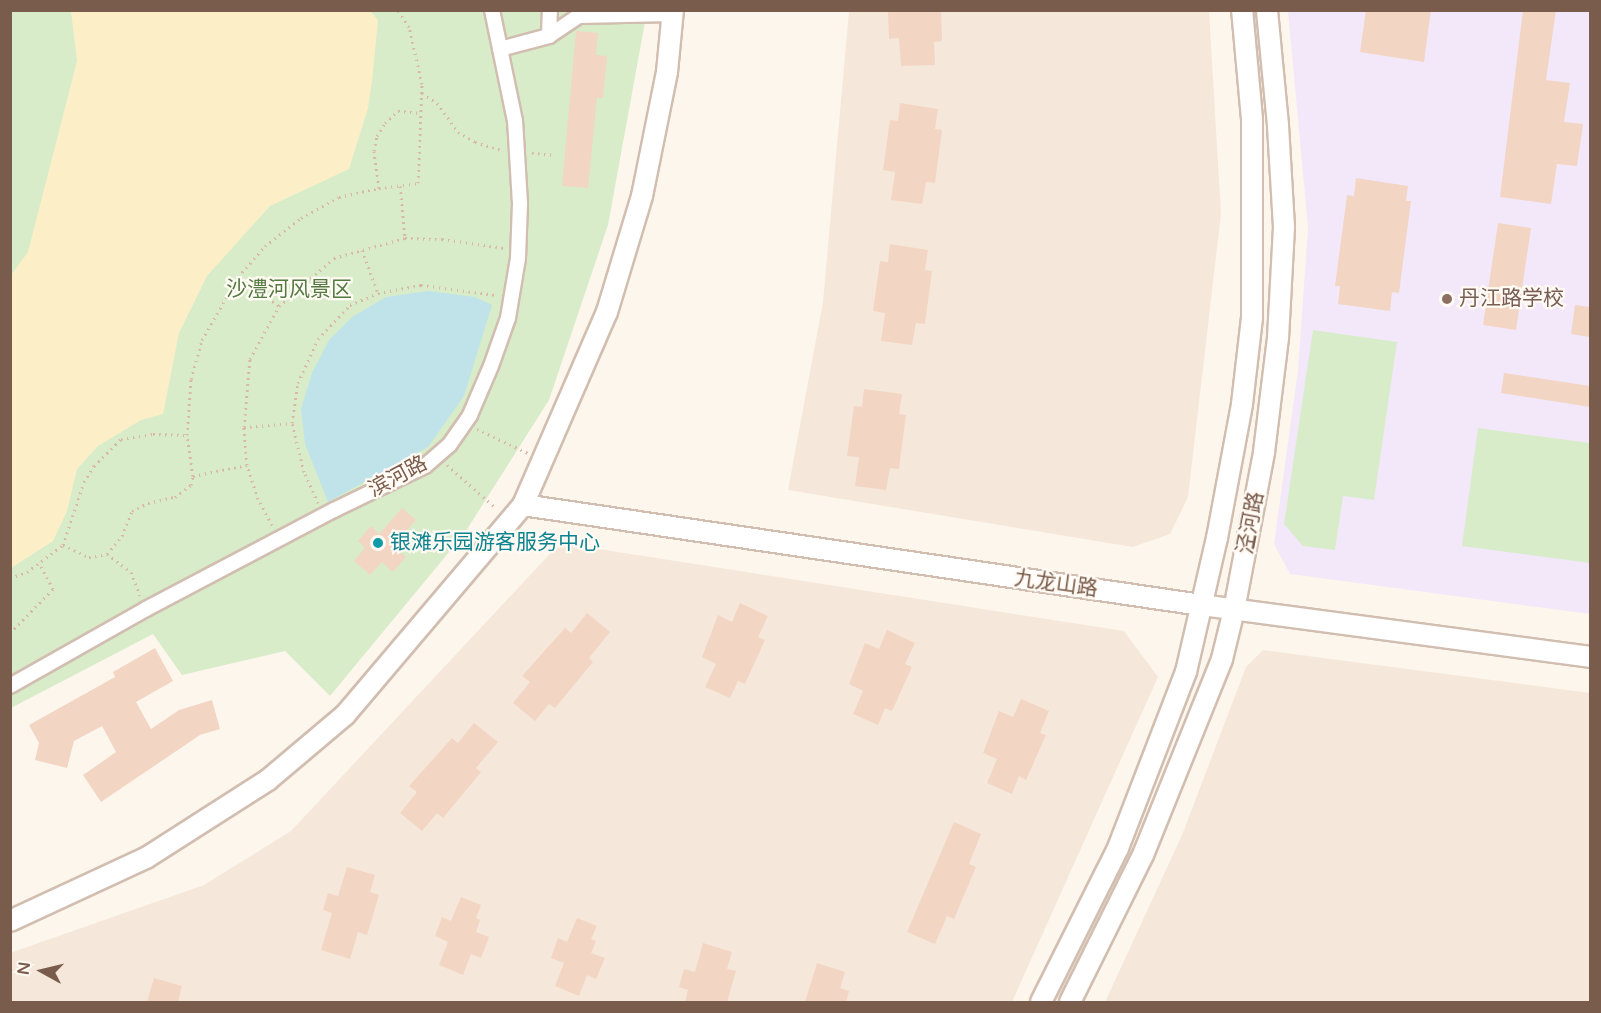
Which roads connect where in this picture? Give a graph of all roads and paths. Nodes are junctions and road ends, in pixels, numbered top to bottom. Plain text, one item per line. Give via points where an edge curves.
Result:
1 (398, 10) edge
2 (492, 10) edge
3 (550, 10) edge
4 (1242, 10) edge
5 (1267, 10) edge
6 (672, 12) edge
7 (549, 36) junction
8 (500, 49) junction
9 (421, 93) junction
10 (421, 113) junction
11 (518, 152) junction
12 (554, 155) dead end
13 (400, 185) junction
14 (379, 188) junction
15 (405, 238) junction
16 (362, 250) junction
17 (519, 250) junction
18 (238, 277) junction
19 (378, 293) junction
20 (511, 298) junction
21 (279, 306) junction
22 (292, 423) junction
23 (464, 423) junction
24 (244, 427) junction
25 (187, 435) junction
26 (436, 456) junction
27 (543, 460) junction
28 (247, 465) junction
29 (194, 476) junction
30 (523, 505) junction
31 (323, 516) junction
32 (510, 520) junction
33 (279, 539) junction
34 (63, 545) junction
35 (107, 554) junction
36 (39, 563) junction
37 (10, 578) edge
38 (1201, 605) junction
39 (146, 609) junction
40 (1234, 610) junction
41 (10, 633) edge
42 (1590, 657) edge
43 (10, 686) edge
44 (10, 921) edge
45 (1041, 1002) edge
46 (1070, 1002) edge

1 - 9 path via 409,27
2 - 8 street, 滨河路
3 - 7 street
4 - 38 street, 泾河路 via 1252,119 1252,318 1242,404
5 - 40 street, 泾河路 via 1284,226 1278,338 1264,452
6 - 7 street via 579,16
6 - 27 street via 667,72 642,196 606,312
7 - 8 street
8 - 11 street, 滨河路
9 - 10 path
9 - 11 path via 437,103 466,137 496,149
10 - 13 path via 418,183
10 - 14 path via 398,111 377,136 374,151
11 - 12 path
11 - 17 street, 滨河路
13 - 14 path
13 - 15 path
14 - 18 path via 339,197 301,218 265,246
15 - 16 path
15 - 17 path
16 - 19 path
16 - 21 path via 334,258
17 - 20 street, 滨河路
18 - 21 path
18 - 25 path via 202,340 191,380
19 - 20 path via 421,285
19 - 22 path via 350,305 318,339 298,383
20 - 23 street, 滨河路 via 491,366
21 - 24 path via 250,359
22 - 24 path
22 - 31 path via 304,472
23 - 26 street, 滨河路
23 - 27 path
24 - 28 path
25 - 29 path
25 - 34 path via 153,434 121,440 94,466 84,482
26 - 31 street, 滨河路 via 425,466
26 - 32 path
27 - 30 street
28 - 29 path
28 - 33 path via 258,499
29 - 35 path via 191,485 175,496 132,511 122,536
30 - 32 street
30 - 38 street, 九龙山路
31 - 33 street, 滨河路
32 - 44 street via 345,715 268,780 146,858
33 - 39 street, 滨河路
34 - 35 path via 89,557
34 - 36 path
35 - 39 path via 131,572
36 - 37 path
36 - 41 path via 53,589
38 - 40 street, 九龙山路
38 - 45 street, 泾河路 via 1186,672 1118,848
39 - 43 street, 滨河路
40 - 42 street, 九龙山路
40 - 46 street, 泾河路 via 1222,659 1143,855

